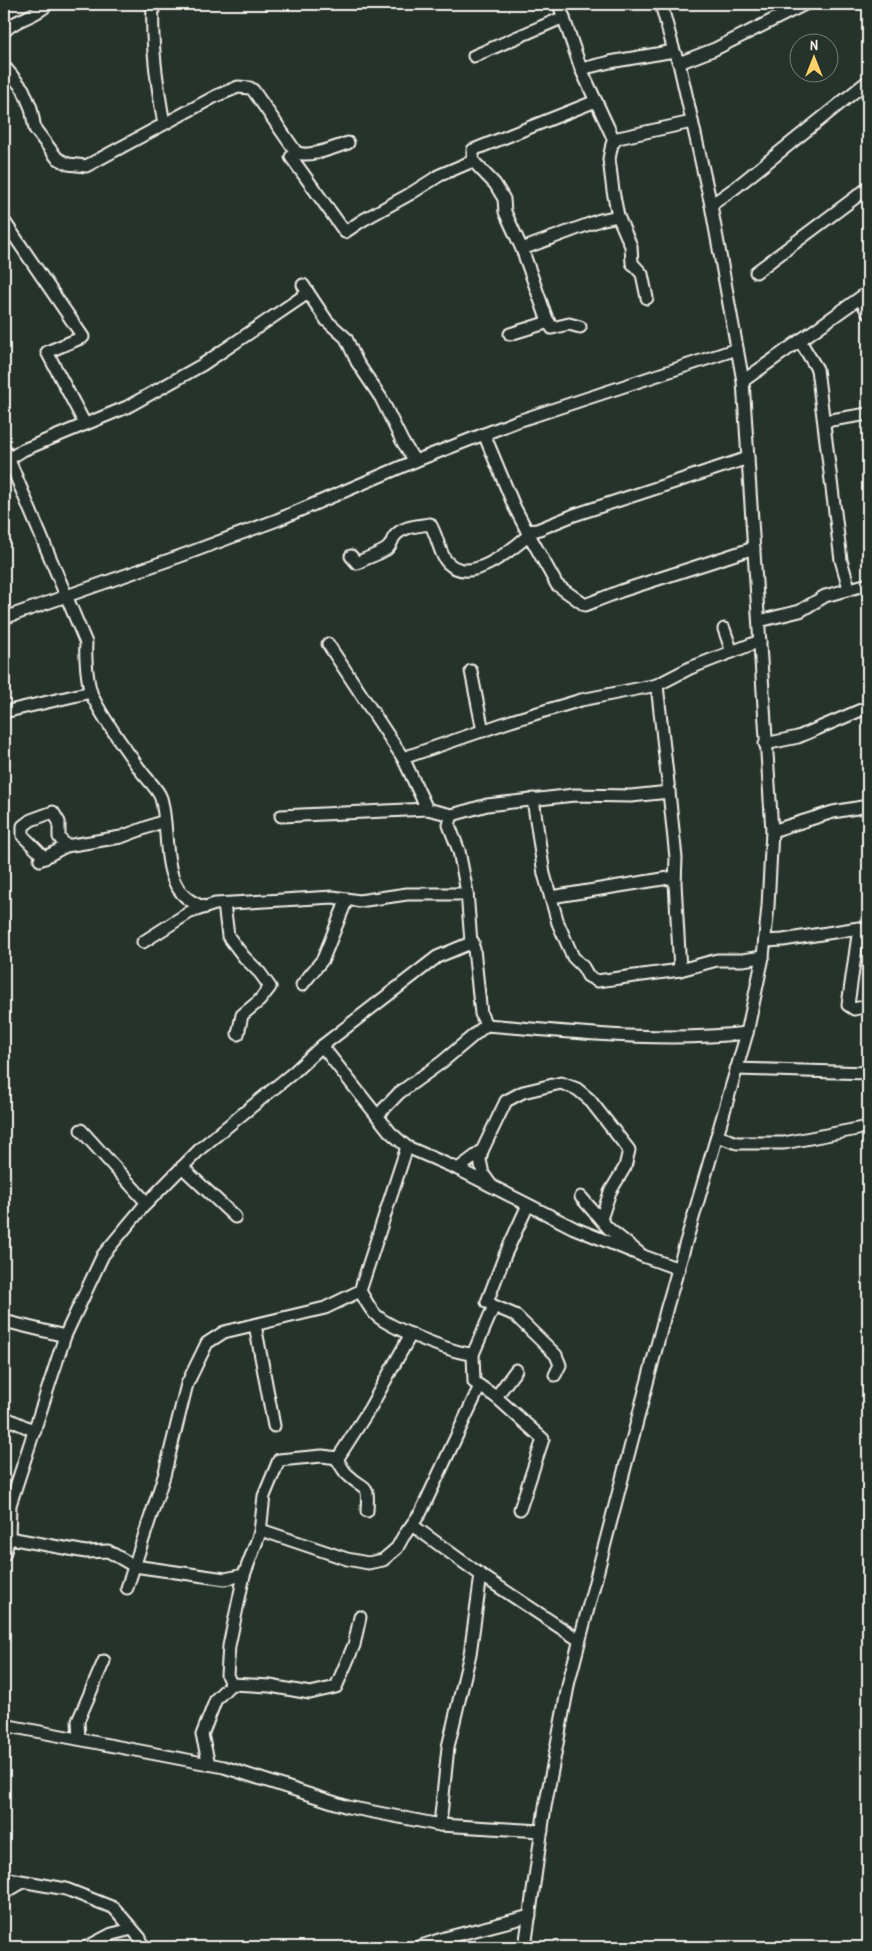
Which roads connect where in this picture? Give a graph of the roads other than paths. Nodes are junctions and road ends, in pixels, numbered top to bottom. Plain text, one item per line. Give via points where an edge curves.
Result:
1 (48, 4) edge
2 (153, 4) edge
3 (559, 4) edge
4 (661, 4) edge
5 (805, 4) edge
6 (564, 17) junction
7 (4, 32) edge
8 (674, 52) junction
9 (474, 56) dead end
10 (679, 63) junction
11 (4, 66) edge
12 (581, 69) junction
13 (868, 81) edge
14 (596, 101) junction
15 (692, 122) junction
16 (164, 124) junction
17 (614, 140) junction
18 (348, 143) dead end
19 (291, 157) dead end
20 (473, 161) junction
21 (868, 188) edge
22 (711, 205) junction
23 (618, 216) junction
24 (4, 221) edge
25 (522, 249) junction
26 (756, 272) dead end
27 (864, 295) edge
28 (647, 298) dead end
29 (868, 313) edge
30 (548, 322) junction
31 (580, 327) dead end
32 (510, 334) dead end
33 (800, 341) junction
34 (737, 349) junction
35 (742, 382) junction
36 (868, 414) edge
37 (825, 421) junction
38 (85, 424) junction
39 (484, 434) junction
40 (4, 448) edge
41 (748, 458) junction
42 (415, 460) junction
43 (6, 461) edge
44 (528, 533) junction
45 (754, 548) junction
46 (351, 556) dead end
47 (868, 584) edge
48 (849, 588) junction
49 (67, 595) junction
50 (4, 618) edge
51 (759, 621) junction
52 (724, 629) dead end
53 (760, 641) junction
54 (328, 644) dead end
55 (732, 652) junction
56 (471, 671) dead end
57 (657, 685) junction
58 (91, 692) junction
59 (868, 707) edge
60 (4, 712) edge
61 (483, 731) junction
62 (765, 744) junction
63 (403, 758) junction
64 (670, 792) junction
65 (533, 799) junction
66 (868, 806) edge
67 (427, 809) junction
68 (452, 815) junction
69 (281, 816) dead end
70 (164, 821) junction
71 (772, 830) junction
72 (66, 846) junction
73 (675, 877) junction
74 (467, 894) junction
75 (551, 898) junction
76 (347, 900) junction
77 (224, 904) junction
78 (205, 907) junction
79 (864, 926) edge
80 (765, 941) junction
81 (143, 942) dead end
82 (472, 943) junction
83 (763, 957) junction
84 (680, 970) junction
85 (302, 985) dead end
86 (868, 1006) edge
87 (486, 1025) junction
88 (747, 1033) junction
89 (238, 1034) dead end
90 (322, 1046) junction
91 (736, 1069) junction
92 (868, 1072) edge
93 (377, 1116) junction
94 (868, 1127) edge
95 (81, 1130) dead end
96 (716, 1136) junction
97 (407, 1147) junction
98 (482, 1151) junction
99 (182, 1167) junction
100 (458, 1169) junction
101 (491, 1186) junction
102 (581, 1197) dead end
103 (147, 1203) junction
104 (528, 1205) junction
105 (235, 1217) dead end
106 (601, 1219) junction
107 (643, 1256) junction
108 (679, 1269) junction
109 (360, 1291) junction
110 (494, 1306) junction
111 (4, 1321) edge
112 (254, 1325) junction
113 (411, 1334) junction
114 (65, 1336) junction
115 (473, 1354) junction
116 (516, 1370) dead end
117 (555, 1375) dead end
118 (480, 1386) junction
119 (496, 1397) junction
120 (4, 1417) edge
121 (274, 1426) dead end
122 (34, 1430) junction
123 (336, 1458) junction
124 (520, 1509) dead end
125 (367, 1511) dead end
126 (412, 1525) junction
127 (260, 1532) junction
128 (9, 1538) junction
129 (4, 1555) edge
130 (134, 1566) junction
131 (244, 1574) junction
132 (481, 1575) junction
133 (127, 1588) dead end
134 (360, 1617) dead end
135 (580, 1640) junction
136 (104, 1661) dead end
137 (231, 1684) junction
138 (4, 1724) edge
139 (79, 1738) junction
140 (209, 1764) junction
141 (440, 1825) junction
142 (542, 1831) junction
143 (4, 1878) edge
144 (23, 1882) junction
145 (4, 1893) edge
146 (530, 1916) junction
147 (132, 1929) junction
148 (87, 1947) edge
149 (144, 1947) edge
150 (418, 1947) edge
151 (525, 1947) edge

1 - 7 street via 36,14 12,23
2 - 16 street via 153,54
3 - 6 street
4 - 8 street
5 - 10 street via 715,49
6 - 9 street
6 - 12 street
8 - 10 street
8 - 12 street
10 - 15 street
11 - 16 street via 25,94 35,129 57,158 68,164 86,166
12 - 14 street
13 - 22 street
14 - 17 street
14 - 20 street via 473,150
15 - 17 street
15 - 22 street
16 - 18 street via 216,96 245,87 253,90 264,103 296,152 310,154
17 - 23 street via 610,159
19 - 20 street via 345,232 440,175
20 - 25 street via 501,193 505,212
21 - 26 street
22 - 34 street
23 - 25 street
23 - 28 street via 631,246 632,263 642,274
24 - 38 street via 83,337 47,352
25 - 30 street
27 - 29 street
27 - 33 street
30 - 31 street via 552,328 569,324
30 - 32 street
33 - 35 street
33 - 37 street via 818,369
34 - 35 street
34 - 39 street
35 - 41 street
36 - 37 street
37 - 48 street via 841,560
38 - 42 street via 127,407 202,365 306,289 327,321 346,338
38 - 43 street via 23,450
39 - 42 street
39 - 44 street
40 - 43 street
41 - 44 street
41 - 45 street
42 - 49 street via 277,520
43 - 49 street
44 - 45 street via 557,586 585,605
44 - 46 street via 500,558 469,570 446,562 430,524 406,529 395,536 385,550 357,563
45 - 51 street
47 - 48 street
48 - 51 street via 825,596 800,611
49 - 50 street
49 - 58 street via 86,643
51 - 53 street
52 - 55 street
53 - 55 street
53 - 62 street
54 - 63 street
55 - 57 street
56 - 61 street
57 - 61 street via 582,700
57 - 64 street
58 - 60 street
58 - 70 street via 160,796
59 - 62 street via 798,737
61 - 63 street
62 - 71 street
63 - 67 street
64 - 65 street via 631,796 574,794
64 - 73 street
65 - 68 street via 487,805
65 - 75 street via 544,874
66 - 71 street via 833,812
67 - 68 street
67 - 69 street
68 - 74 street via 449,825 459,851
70 - 72 street via 121,837
70 - 78 street via 174,883 186,898
71 - 80 street
72 - 72 street via 42,859 23,836 23,826 53,812 59,822 59,837
73 - 75 street
73 - 84 street
74 - 76 street via 407,894
74 - 82 street
75 - 84 street via 569,949 588,976 597,981
76 - 77 street via 333,897
76 - 85 street via 323,959
77 - 78 street
77 - 89 street via 228,936 270,987 259,1002 242,1016
78 - 81 street via 190,912
79 - 80 street
79 - 86 street via 848,1005 854,1009
80 - 83 street
82 - 87 street via 481,1014
82 - 90 street via 437,957
83 - 84 street via 717,960
83 - 88 street
87 - 88 street via 656,1038
87 - 93 street via 399,1093
88 - 91 street
90 - 93 street
90 - 99 street
91 - 92 street
91 - 96 street
93 - 97 street
94 - 96 street via 784,1143 737,1143
95 - 103 street
96 - 108 street
97 - 100 street
97 - 109 street
98 - 100 street
98 - 101 street via 483,1174
98 - 106 street via 506,1101 523,1092 561,1083 577,1089 589,1099 628,1150 625,1167 610,1192
99 - 103 street
99 - 105 street
100 - 101 street
101 - 104 street
102 - 106 street
103 - 114 street via 102,1255
104 - 107 street
104 - 110 street via 487,1302
106 - 107 street
107 - 108 street
108 - 135 street
109 - 112 street via 325,1308
109 - 113 street via 376,1316
110 - 115 street
110 - 117 street via 515,1315 556,1355 560,1365
111 - 114 street
112 - 121 street
112 - 130 street via 224,1332 207,1343 203,1351 187,1384 164,1476
113 - 115 street via 445,1348
113 - 123 street via 370,1408
114 - 122 street
115 - 118 street via 474,1382
116 - 119 street
118 - 119 street
118 - 126 street
119 - 124 street via 543,1439
120 - 122 street
122 - 128 street via 10,1505
123 - 125 street via 348,1475 363,1485 368,1493
123 - 127 street via 279,1460 264,1496
126 - 127 street via 397,1548 383,1560 368,1563
126 - 132 street
127 - 131 street
128 - 129 street
128 - 130 street via 86,1552 108,1551
130 - 131 street via 226,1579
130 - 133 street
131 - 137 street via 229,1646 226,1676
132 - 135 street
132 - 141 street via 470,1654 448,1747
134 - 137 street via 354,1645 336,1687 310,1693
135 - 142 street via 569,1681
136 - 139 street via 78,1721
137 - 140 street via 216,1699 202,1735
138 - 139 street
139 - 140 street
140 - 141 street via 348,1807
141 - 142 street
142 - 146 street
143 - 144 street
144 - 145 street
144 - 147 street via 66,1889 114,1908
146 - 150 street
146 - 151 street
147 - 148 street via 112,1934
147 - 149 street

